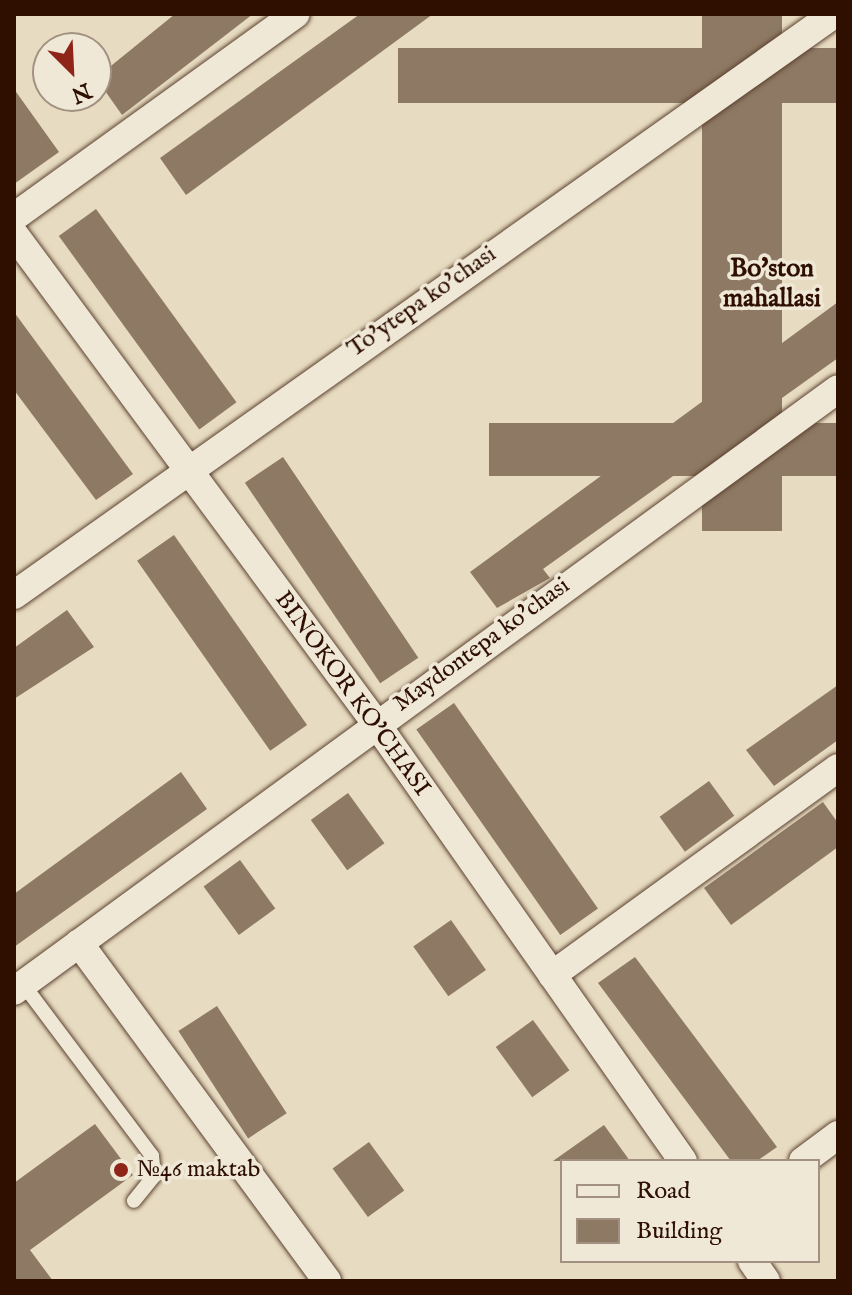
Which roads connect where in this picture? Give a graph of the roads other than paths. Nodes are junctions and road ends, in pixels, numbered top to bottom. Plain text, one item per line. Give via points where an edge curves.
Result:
1 (295, 14) edge
2 (834, 14) edge
3 (14, 217) edge
4 (14, 234) edge
5 (838, 389) edge
6 (186, 468) junction
7 (14, 595) edge
8 (375, 722) junction
9 (838, 768) edge
10 (79, 943) junction
11 (552, 975) junction
12 (18, 987) edge
13 (838, 1135) edge
14 (682, 1159) edge
15 (806, 1159) edge
16 (134, 1201) dead end
17 (753, 1263) edge
18 (327, 1281) edge
19 (766, 1281) edge

1 - 3 street
2 - 6 street, To'ytepa ko'chasi
4 - 6 street, BINOKOR KO'CHASI
5 - 8 street, Maydontepa ko'chasi
6 - 7 street, To'ytepa ko'chasi
6 - 8 street, BINOKOR KO'CHASI
8 - 10 street, Maydontepa ko'chasi
8 - 11 street, BINOKOR KO'CHASI
9 - 11 street
10 - 12 street, Maydontepa ko'chasi
10 - 18 street
11 - 14 street, BINOKOR KO'CHASI
12 - 16 lane via 152,1156 154,1176
13 - 15 street
17 - 19 street

